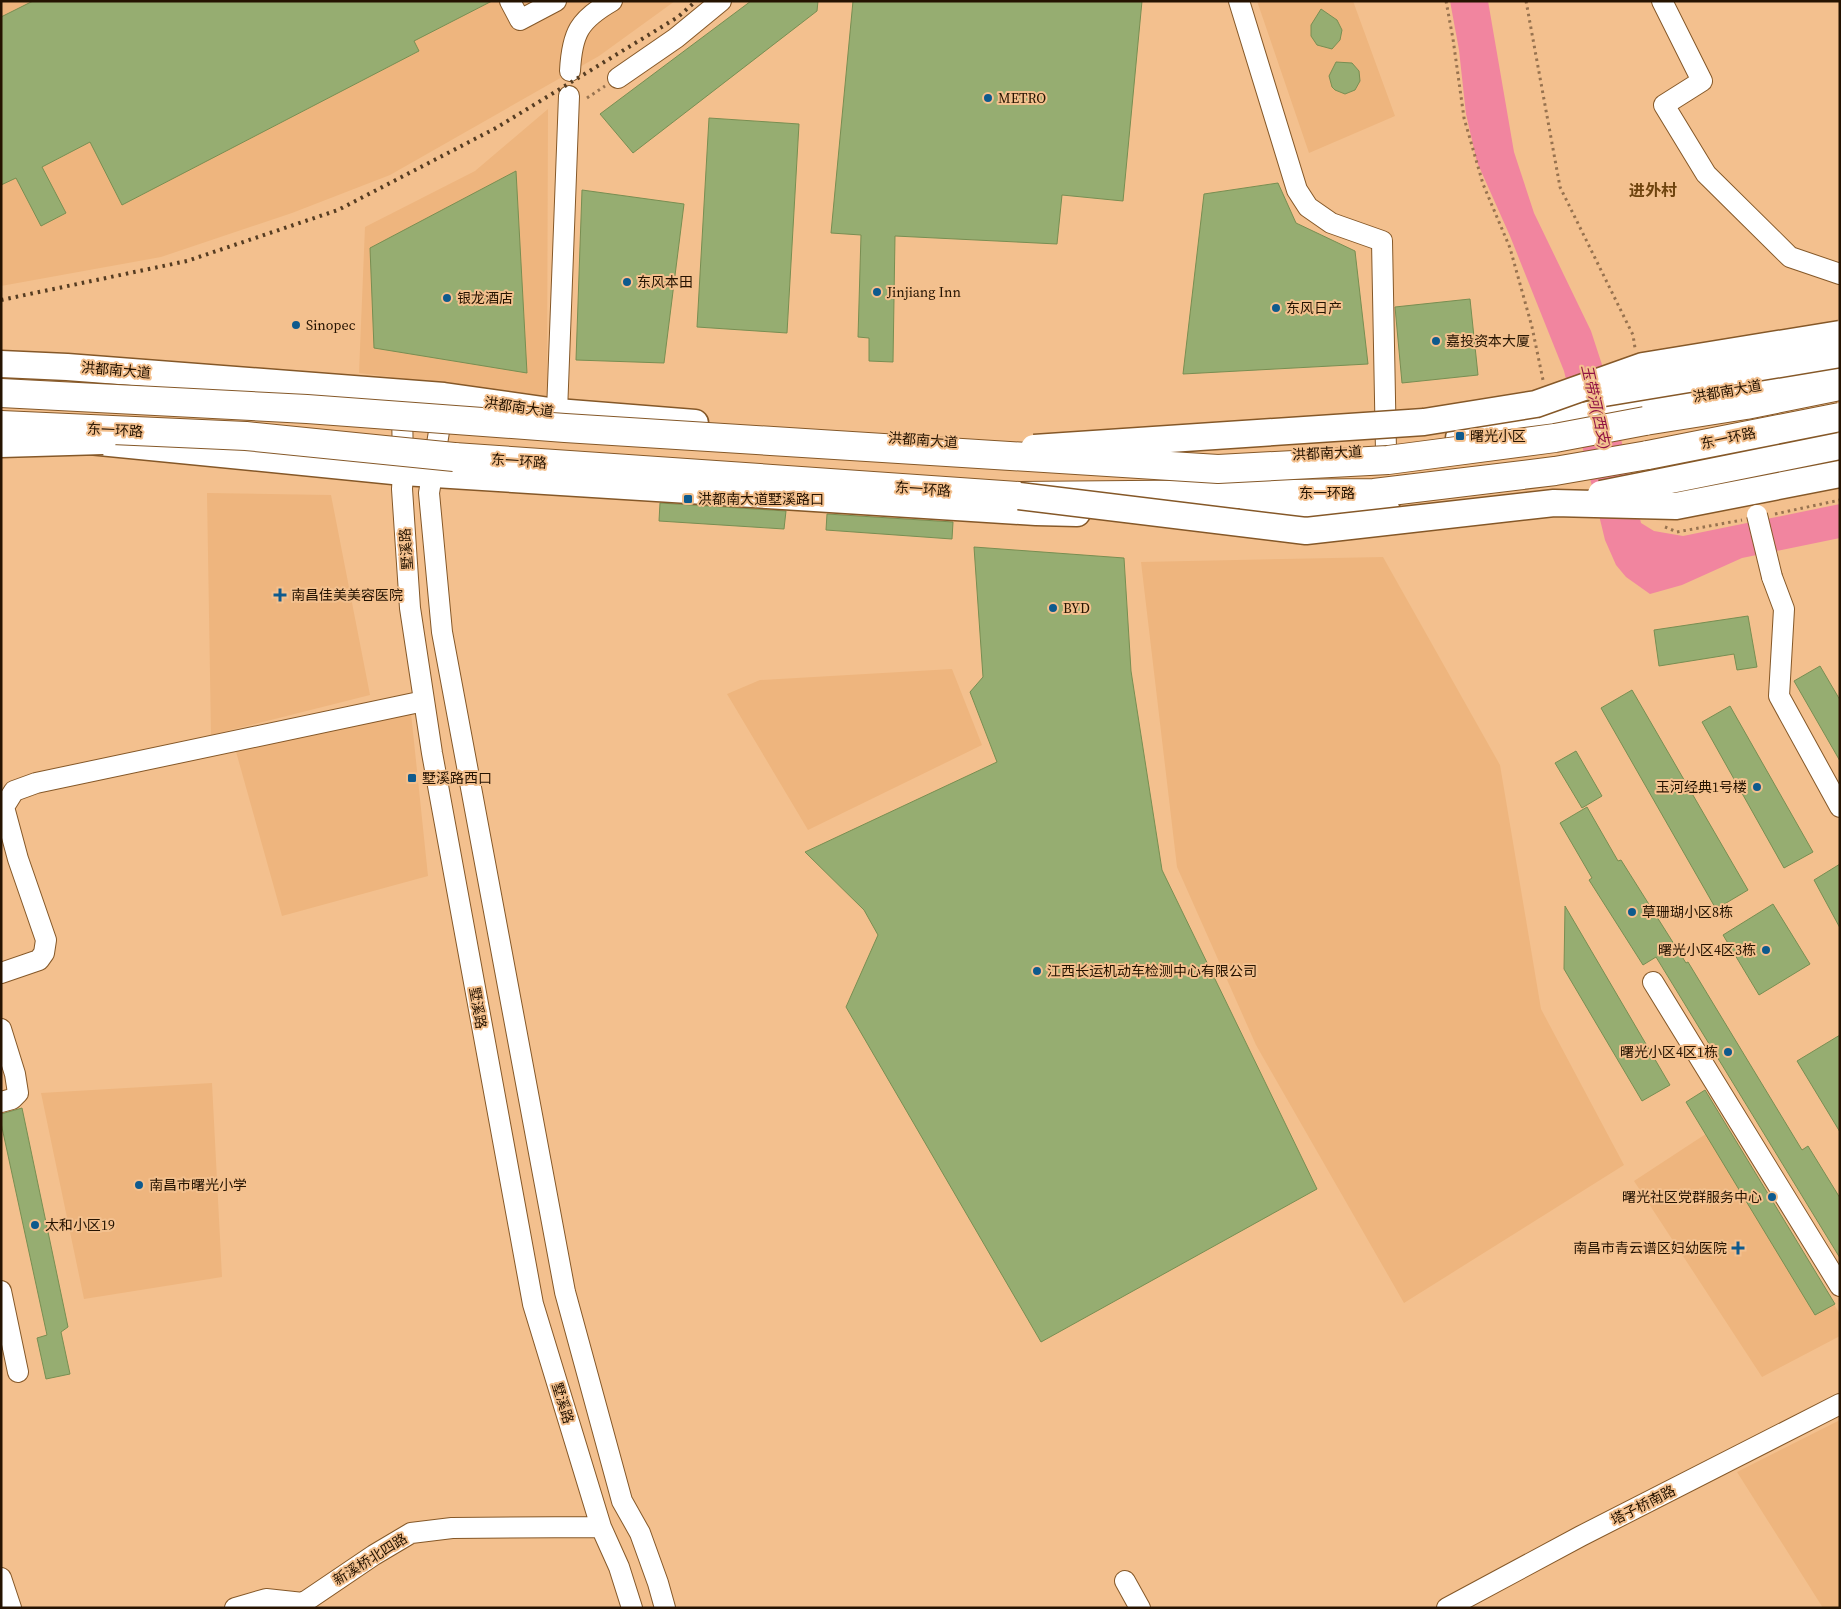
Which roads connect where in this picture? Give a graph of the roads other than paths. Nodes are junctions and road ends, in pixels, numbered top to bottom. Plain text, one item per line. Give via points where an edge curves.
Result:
1 (510, 1) edge
2 (556, 1) edge
3 (612, 1) edge
4 (721, 1) edge
5 (1239, 1) edge
6 (1662, 1) edge
7 (570, 71) dead end
8 (618, 78) road end
9 (568, 103) road end
10 (1840, 274) edge
11 (1840, 334) edge
12 (1840, 354) edge
13 (1, 364) edge
14 (1840, 370) edge
15 (1840, 386) edge
16 (1, 392) edge
17 (402, 393) junction
18 (444, 396) junction
19 (1544, 403) junction
20 (557, 412) junction
21 (1840, 417) edge
22 (1, 425) edge
23 (1, 434) edge
24 (246, 436) junction
25 (1840, 437) edge
26 (1, 444) edge
27 (1840, 446) edge
28 (1386, 451) junction
29 (959, 453) junction
30 (1742, 457) junction
31 (403, 472) junction
32 (432, 474) junction
33 (1840, 474) edge
34 (1019, 496) junction
35 (1553, 498) junction
36 (424, 701) junction
37 (1840, 807) edge
38 (1, 973) edge
39 (1653, 982) dead end
40 (1, 1029) edge
41 (1, 1102) edge
42 (1840, 1286) edge
43 (1, 1292) edge
44 (18, 1372) dead end
45 (1840, 1404) edge
46 (601, 1527) junction
47 (1, 1578) edge
48 (1125, 1581) dead end
49 (11, 1608) edge
50 (235, 1608) edge
51 (632, 1608) edge
52 (665, 1608) edge
53 (1140, 1608) edge
54 (1447, 1608) edge

1 - 2 street via 520,20
3 - 7 street via 582,23 572,50
4 - 8 street via 676,38
5 - 28 street via 1297,190 1308,207 1331,224 1382,241
6 - 10 street via 1702,81 1664,105 1706,174 1790,257
9 - 20 street
11 - 19 main road, bridge via 1643,366
12 - 19 main road, bridge
13 - 17 main road, 洪都南大道 via 67,366
14 - 19 main road, 洪都南大道 via 1642,406
15 - 29 highway, 东一环路, bridge via 1555,438 1388,460 1218,469
16 - 29 highway, 东一环路, bridge
17 - 18 main road, 洪都南大道
17 - 31 street, 墅溪路
18 - 20 main road, 洪都南大道
18 - 32 street, 墅溪路
19 - 28 main road, 洪都南大道
19 - 29 main road, bridge via 1424,422
20 - 28 main road, 洪都南大道 via 1106,454 1266,456
21 - 34 highway, 东一环路, bridge via 1564,470 1374,493
22 - 24 highway, 东一环路, bridge
23 - 31 main road
24 - 26 main road, bridge
24 - 34 highway, 东一环路, bridge via 454,457
25 - 30 main road
27 - 35 main road, bridge
30 - 35 main road
30 - 37 street, bridge via 1772,577 1784,609 1779,696
31 - 32 main road
31 - 36 street, 墅溪路 via 410,608
32 - 35 main road via 1046,512 1279,516
32 - 52 street, 墅溪路 via 429,492 442,632 565,1292 622,1501 640,1533
33 - 35 main road, bridge via 1676,506
34 - 35 main road, bridge via 1306,531
36 - 38 street via 36,783 14,791 4,807 46,940 39,960
36 - 46 street, 墅溪路 via 533,1304
39 - 42 street
40 - 41 street via 18,1092
43 - 44 street
45 - 54 street, 塔子桥南路
46 - 50 street, 新溪桥北四路 via 452,1528 411,1533 303,1603 266,1599
46 - 51 street, 墅溪路 via 619,1567
47 - 49 street
48 - 53 street

